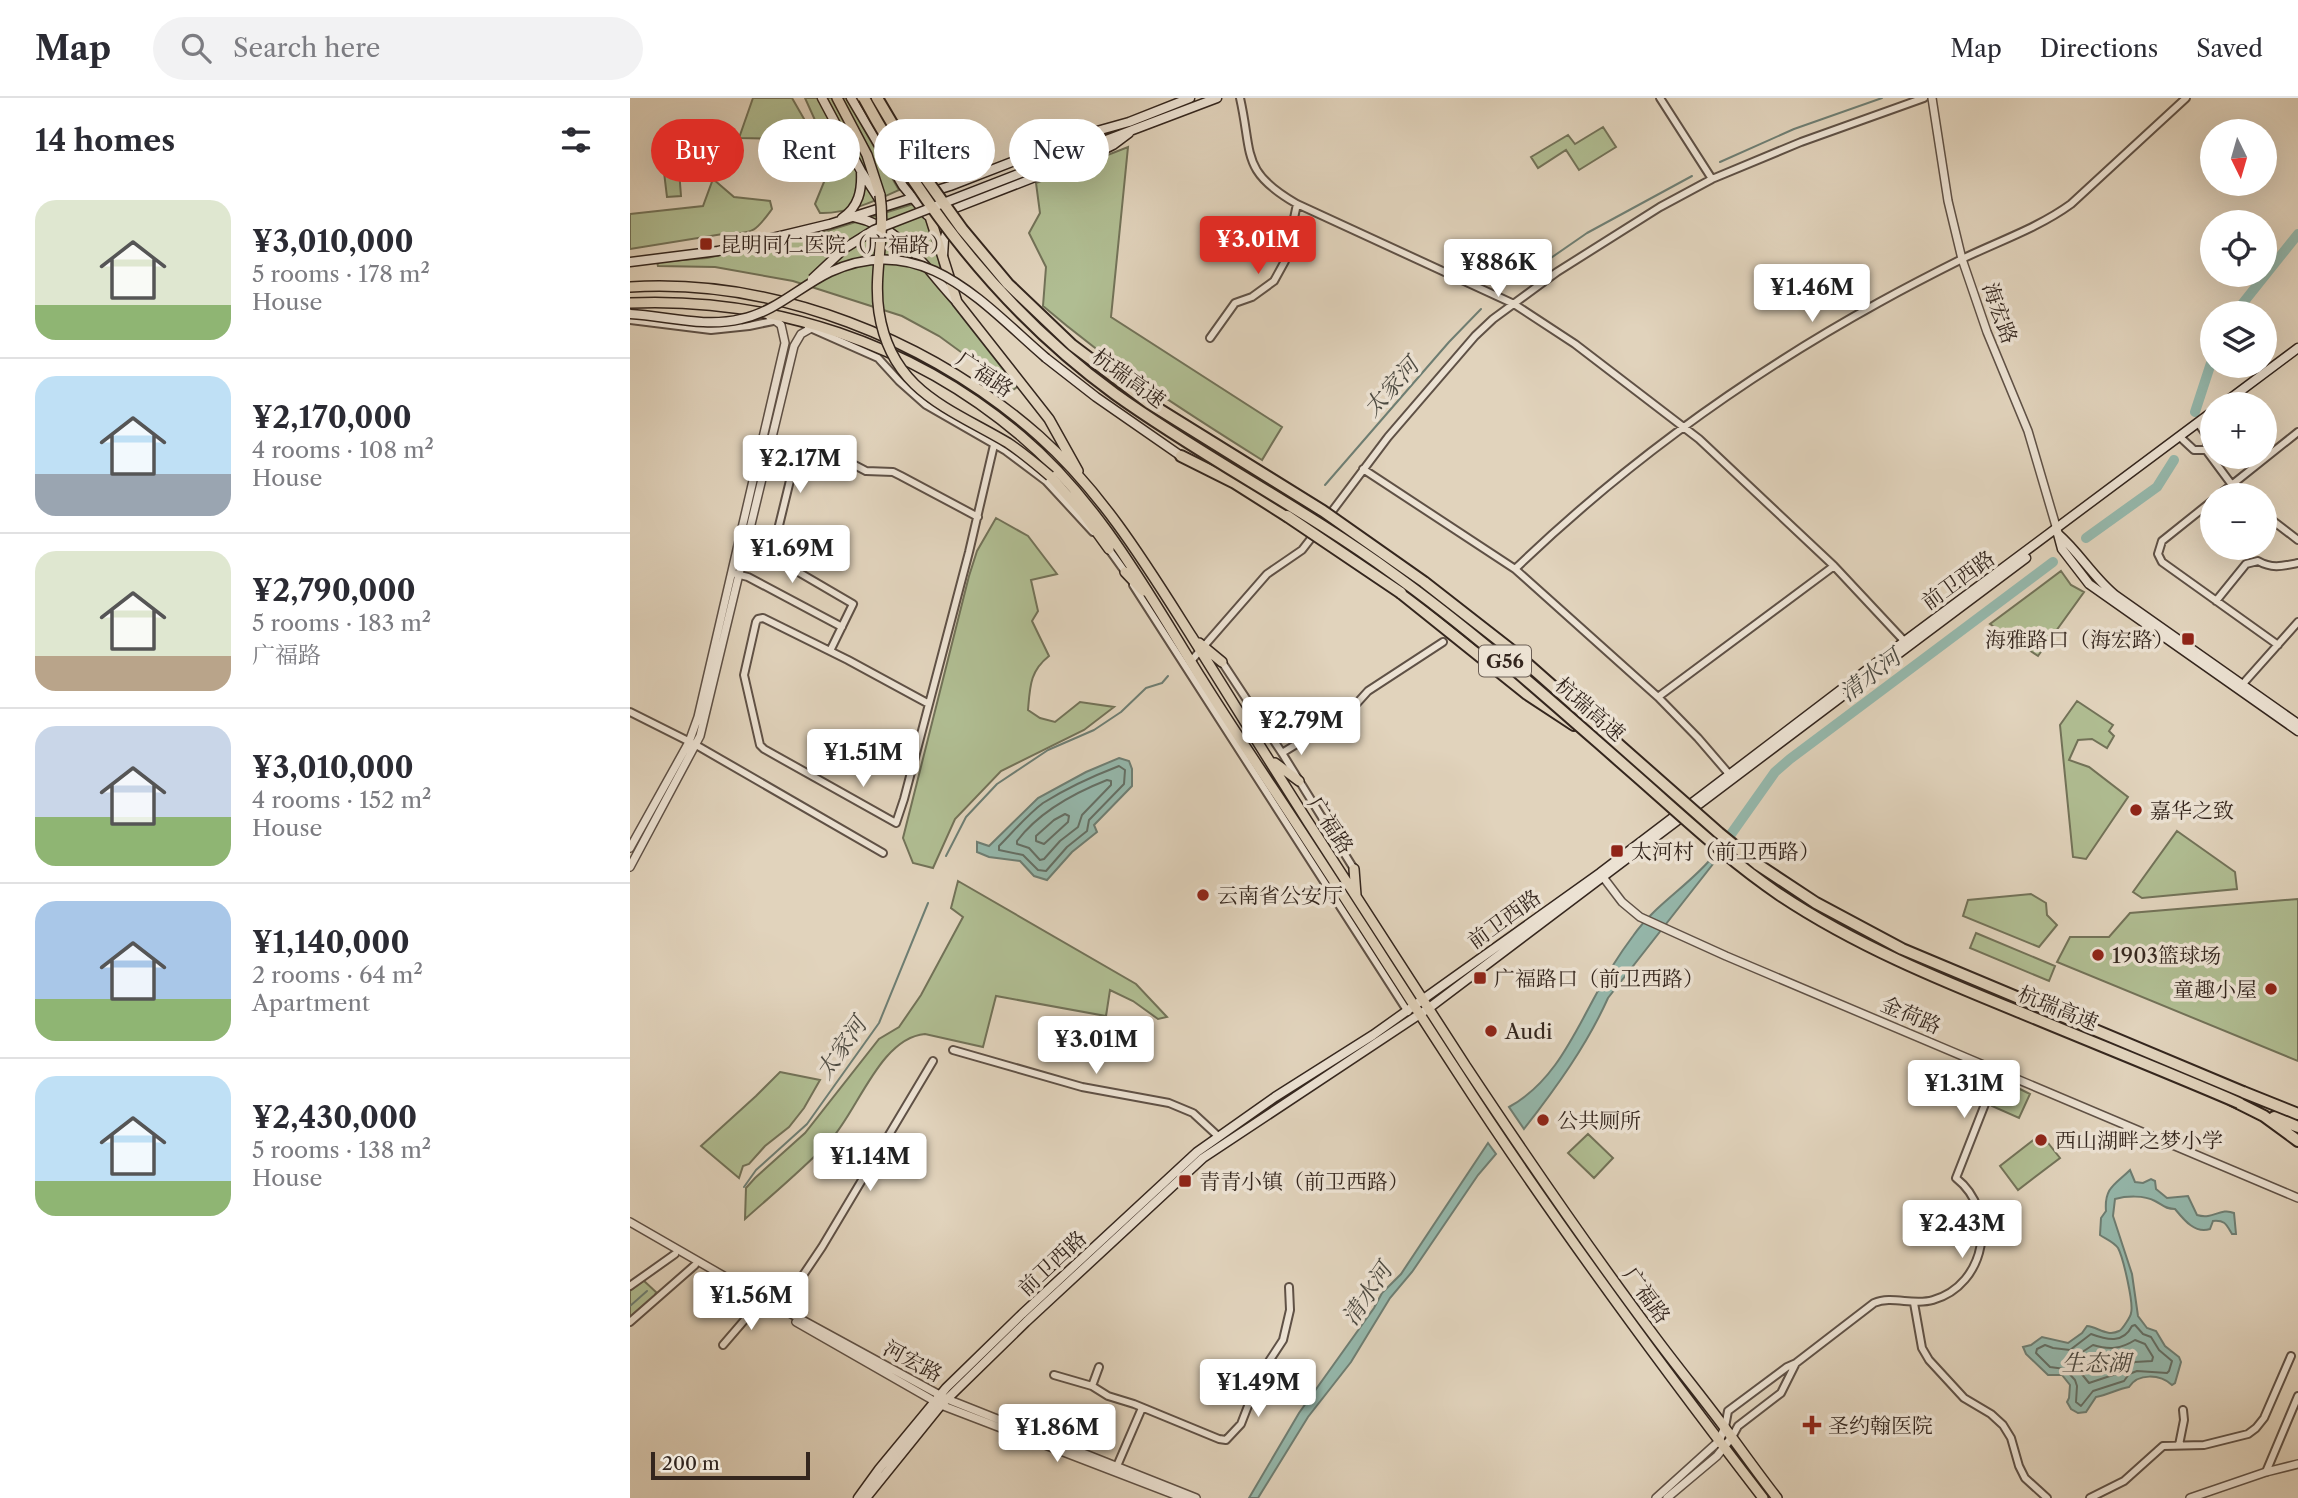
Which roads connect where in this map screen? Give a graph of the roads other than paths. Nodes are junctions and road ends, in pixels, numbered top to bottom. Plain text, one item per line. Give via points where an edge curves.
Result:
1 (822, 98) edge
2 (837, 98) edge
3 (851, 98) edge
4 (866, 98) edge
5 (877, 98) edge
6 (1189, 98) edge
7 (1217, 98) edge
8 (1240, 98) edge
9 (1660, 98) edge
10 (1924, 98) edge
11 (1932, 98) edge
12 (2186, 98) edge
13 (1129, 133) junction
14 (861, 171) junction
15 (1712, 179) junction
16 (923, 194) junction
17 (913, 197) junction
18 (968, 203) junction
19 (1297, 204) junction
20 (884, 206) junction
21 (852, 216) junction
22 (930, 218) junction
23 (836, 222) junction
24 (943, 259) junction
25 (1962, 259) junction
26 (630, 262) edge
27 (630, 287) edge
28 (799, 290) junction
29 (957, 302) junction
30 (630, 303) edge
31 (1514, 304) junction
32 (762, 313) junction
33 (630, 314) edge
34 (630, 320) edge
35 (775, 320) junction
36 (796, 320) junction
37 (812, 327) junction
38 (1210, 338) dead end
39 (2298, 348) edge
40 (2298, 354) edge
41 (2239, 392) edge
42 (2247, 392) edge
43 (773, 414) junction
44 (2200, 425) edge
45 (1683, 426) junction
46 (2298, 432) edge
47 (2182, 439) junction
48 (994, 445) junction
49 (2200, 450) edge
50 (1181, 456) joint
51 (1363, 469) junction
52 (1081, 478) junction
53 (2234, 483) edge
54 (2200, 511) edge
55 (978, 517) junction
56 (2277, 524) edge
57 (2057, 531) junction
58 (2298, 540) edge
59 (1109, 549) junction
60 (2298, 563) edge
61 (1833, 566) junction
62 (1515, 569) junction
63 (1125, 572) junction
64 (736, 574) junction
65 (1153, 599) junction
66 (2216, 601) junction
67 (2298, 622) edge
68 (842, 627) junction
69 (1443, 642) dead end
70 (1907, 643) junction
71 (2278, 645) junction
72 (1202, 648) junction
73 (830, 651) junction
74 (1191, 662) junction
75 (1222, 662) joint
76 (1204, 683) junction
77 (2240, 687) junction
78 (1658, 697) junction
79 (929, 704) junction
80 (630, 712) edge
81 (1222, 723) junction
82 (2298, 724) edge
83 (2298, 731) edge
84 (1596, 741) junction
85 (693, 743) junction
86 (1282, 752) junction
87 (1269, 759) junction
88 (1729, 774) junction
89 (1299, 781) junction
90 (630, 848) edge
91 (883, 853) dead end
92 (630, 866) edge
93 (1354, 869) joint
94 (1603, 877) junction
95 (1356, 896) junction
96 (1415, 1005) junction
97 (1421, 1014) junction
98 (953, 1050) dead end
99 (933, 1061) dead end
100 (1998, 1071) junction
101 (2238, 1099) junction
102 (2298, 1114) edge
103 (2298, 1127) edge
104 (1219, 1137) junction
105 (2298, 1141) edge
106 (2298, 1198) edge
107 (630, 1222) edge
108 (630, 1227) edge
109 (675, 1254) junction
110 (695, 1265) junction
111 (630, 1286) edge
112 (1289, 1287) dead end
113 (760, 1302) junction
114 (1914, 1303) junction
115 (782, 1308) junction
116 (630, 1322) edge
117 (723, 1345) dead end
118 (2291, 1356) dead end
119 (1796, 1363) junction
120 (1099, 1367) dead end
121 (1054, 1375) dead end
122 (1092, 1386) junction
123 (2298, 1396) edge
124 (940, 1400) junction
125 (1142, 1408) junction
126 (2183, 1410) dead end
127 (1725, 1427) junction
128 (1732, 1437) junction
129 (1722, 1444) junction
130 (2179, 1445) junction
131 (2298, 1464) edge
132 (1117, 1466) junction
133 (2266, 1472) junction
134 (858, 1498) edge
135 (866, 1498) edge
136 (1183, 1498) edge
137 (1196, 1498) edge
138 (1656, 1498) edge
139 (1667, 1498) edge
140 (1763, 1498) edge
141 (1777, 1498) edge
142 (2048, 1498) edge
143 (2090, 1498) edge
144 (2190, 1498) edge

1 - 14 main road
2 - 59 main road, bridge via 871,164 880,195 877,302 894,358 930,398 1013,447 1050,476
3 - 17 main road
4 - 16 main road
4 - 84 highway, 杭瑞高速 / G56, bridge via 901,163 943,225 999,292 1056,347 1142,413 1394,574 1507,662
5 - 101 highway, 杭瑞高速 / G56, bridge via 919,169 968,237 1022,299 1072,345 1143,398 1323,511 1424,582 1515,653 1763,869 1902,949
6 - 16 main road
7 - 13 main road
8 - 19 street via 1258,174
9 - 15 street
10 - 15 street
11 - 25 street, 海宏路
12 - 25 street via 2053,217
13 - 18 main road via 1099,152
13 - 28 main road, bridge via 868,233 838,253
14 - 20 main road
14 - 23 main road via 859,197
15 - 31 street via 1585,253
16 - 17 main road
16 - 22 main road
17 - 20 main road
17 - 22 main road
18 - 22 main road
18 - 24 main road via 948,228
19 - 31 street
19 - 38 street via 1285,261 1274,281 1235,303
20 - 21 main road
21 - 23 main road
21 - 29 main road via 903,240
22 - 24 main road
23 - 26 main road via 718,251
24 - 29 main road
25 - 45 street via 1820,335
25 - 57 street, 海宏路 via 2028,431
27 - 52 main road, 广福路 via 729,290 759,296 893,340 974,385 1034,432
28 - 33 main road, bridge via 766,311 733,321 702,323
28 - 50 main road, bridge via 828,273 884,260 915,263 941,273 968,290 1096,397
29 - 52 main road via 1049,419
30 - 32 main road, 广福路 via 727,306
31 - 45 street
31 - 51 street via 1475,336
32 - 35 street
32 - 36 main road, 广福路
34 - 35 street via 711,330
35 - 36 street
35 - 43 street via 784,331 785,344
36 - 37 main road, 广福路
37 - 43 street via 794,346
37 - 48 street via 878,358 926,405
37 - 65 main road, 广福路 via 889,351 968,394 1019,434 1088,507
39 - 41 main road
40 - 42 main road
43 - 64 street
44 - 47 main road, 前卫西路
45 - 61 street
45 - 62 street via 1588,502
46 - 53 street
47 - 49 street
47 - 57 main road, 前卫西路
48 - 55 street
48 - 59 street via 1046,481
50 - 84 highway, bridge via 1235,483 1387,583 1533,699
51 - 62 street
51 - 72 street via 1301,551 1268,575
52 - 72 main road, 广福路 via 1121,528
54 - 66 street via 2162,541 2158,554 2162,562
55 - 68 street via 893,472 866,471 818,446 801,452 794,464 773,555 853,604
55 - 79 street
56 - 58 street
57 - 70 main road, 前卫西路
57 - 77 main road, 海宏路 via 2101,584
59 - 63 street
60 - 66 street via 2280,567 2258,561 2246,564
61 - 70 street
61 - 78 street
62 - 78 street
63 - 65 main road
63 - 81 street
64 - 68 street
64 - 85 street via 703,727
65 - 74 main road, 广福路
66 - 71 street
67 - 71 street
68 - 73 street
69 - 86 street via 1368,691 1349,712
70 - 88 main road, 前卫西路
70 - 94 main road, 前卫西路
71 - 77 street
72 - 74 street
72 - 75 main road
72 - 87 main road, 广福路
73 - 79 street
73 - 79 street via 758,619 744,675 758,738 764,748 896,823
74 - 76 main road, 广福路
75 - 86 street
76 - 81 main road
76 - 96 main road, 广福路
77 - 82 main road, 海宏路
77 - 83 main road, 海宏路
78 - 88 street
80 - 85 street
81 - 96 street
84 - 101 highway, 杭瑞高速 / G56, bridge via 1737,863 1830,925 1935,978
85 - 90 street
85 - 91 street
85 - 92 street
86 - 89 street
87 - 89 main road
87 - 95 main road, 广福路
88 - 96 main road, 前卫西路
89 - 93 street
93 - 95 main road
94 - 97 main road, 前卫西路
94 - 100 street, 金荷路 via 1640,917
95 - 96 main road, 广福路
96 - 97 main road, 广福路
96 - 97 street
96 - 104 main road, 前卫西路
97 - 124 main road, 前卫西路 via 1203,1158
97 - 127 main road, 广福路 via 1465,1065 1566,1213
97 - 129 main road, 广福路 via 1557,1219
98 - 104 street via 1082,1087 1169,1103 1193,1113
99 - 115 street
100 - 106 street, 金荷路
100 - 114 street via 1956,1178 1968,1191 1980,1218 1983,1241 1979,1255 1965,1281 1952,1291
101 - 102 highway, 杭瑞高速 / G56
101 - 103 highway, 杭瑞高速 / G56
101 - 105 highway
104 - 124 main road, 前卫西路 via 1197,1152 1022,1314
107 - 115 street, 河宏路
108 - 109 street, 河宏路
109 - 110 street, 河宏路
109 - 111 street
110 - 113 street, 河宏路
110 - 116 street
112 - 125 street via 1290,1310 1283,1340 1260,1375 1241,1424 1226,1440
113 - 117 street
113 - 124 street, 河宏路
114 - 119 street via 1874,1303
114 - 142 street via 1922,1348 1929,1360 1969,1403 2003,1425 2025,1478
115 - 124 street, 河宏路
118 - 130 street via 2256,1429 2204,1445
119 - 127 street via 1728,1411
119 - 128 street via 1781,1392 1738,1426
120 - 122 street
121 - 122 street
122 - 125 street
123 - 133 street
124 - 132 street, 河宏路
124 - 134 main road, 前卫西路
124 - 135 main road, 前卫西路
124 - 136 street, 河宏路
125 - 132 street
126 - 130 street
127 - 128 main road, 广福路
127 - 129 street
128 - 129 street
128 - 141 main road, 广福路
129 - 138 street
129 - 139 street
129 - 140 main road, 广福路
130 - 143 street via 2163,1446 2124,1481
131 - 133 street
132 - 137 street, 河宏路
133 - 144 street

